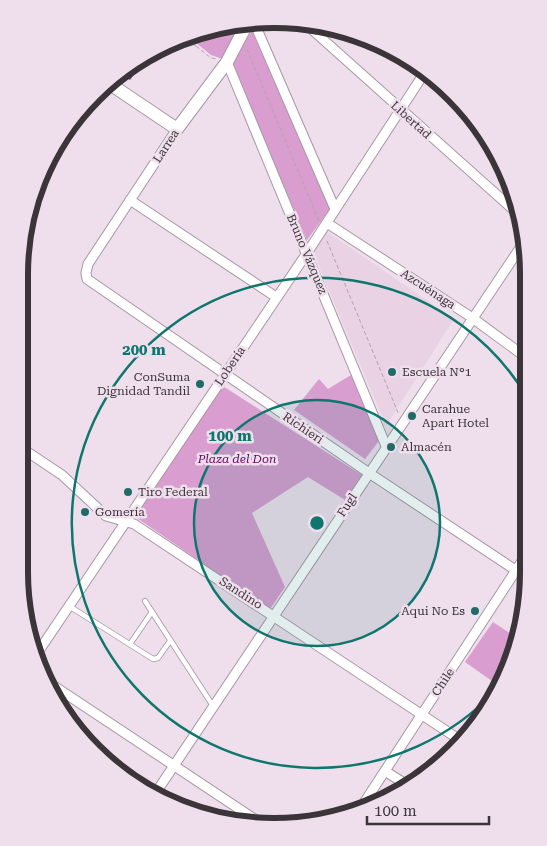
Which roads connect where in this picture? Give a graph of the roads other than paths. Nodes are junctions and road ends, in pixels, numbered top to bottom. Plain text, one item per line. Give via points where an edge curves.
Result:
1 (256, 28) edge
2 (244, 30) edge
3 (313, 31) edge
4 (227, 62) junction
5 (422, 77) edge
6 (114, 87) edge
7 (400, 110) junction
8 (177, 129) junction
9 (130, 200) junction
10 (510, 207) edge
11 (335, 210) junction
12 (327, 223) junction
13 (518, 250) edge
14 (307, 253) junction
15 (86, 273) joint
16 (276, 297) junction
17 (471, 317) junction
18 (520, 353) edge
19 (225, 374) junction
20 (386, 446) junction
21 (28, 452) edge
22 (369, 473) junction
23 (126, 520) junction
24 (520, 564) edge
25 (516, 570) junction
26 (520, 573) edge
27 (145, 601) dead end
28 (69, 606) junction
29 (152, 612) junction
30 (274, 615) junction
31 (170, 641) junction
32 (130, 644) junction
33 (40, 649) edge
34 (56, 687) edge
35 (213, 707) junction
36 (422, 714) junction
37 (456, 737) edge
38 (174, 766) junction
39 (385, 770) junction
40 (402, 782) edge
41 (158, 790) edge
42 (365, 801) edge
43 (252, 817) edge

1 - 11 street
2 - 4 main road, Larrea
3 - 7 street, Libertad
4 - 8 main road, Larrea
4 - 14 street, Bruno Vázquez
5 - 7 street, Lobería
6 - 8 main road
7 - 10 street, Libertad
7 - 11 street, Lobería
8 - 9 street, Larrea
9 - 15 street, Larrea via 88,264
9 - 16 street
11 - 12 street, Lobería
12 - 14 street, Lobería
12 - 17 street, Azcuénaga
13 - 17 street, Fugl
14 - 16 street, Lobería
14 - 20 street, Bruno Vázquez
15 - 19 street, Richieri via 87,280
16 - 19 street, Lobería
17 - 18 street, Azcuénaga
17 - 20 street, Fugl
19 - 22 street, Richieri
19 - 23 street, Lobería
20 - 22 street, Fugl
21 - 23 street, Sandino via 62,475 106,516 113,520
22 - 25 street, Richieri
22 - 30 street, Fugl
23 - 28 street, Lobería
23 - 30 street, Sandino
24 - 25 street, Chile
25 - 26 street, Richieri
25 - 36 street, Chile
27 - 29 lane
28 - 32 lane
28 - 33 street, Lobería
29 - 31 lane
29 - 32 lane
30 - 35 street, Fugl
30 - 36 street, Sandino
31 - 32 lane via 158,658 152,659
31 - 35 lane
34 - 38 street
35 - 38 street, Fugl
36 - 37 street, Sandino
36 - 39 street, Chile
38 - 41 street, Fugl
38 - 43 street
39 - 40 street
39 - 42 street, Chile

